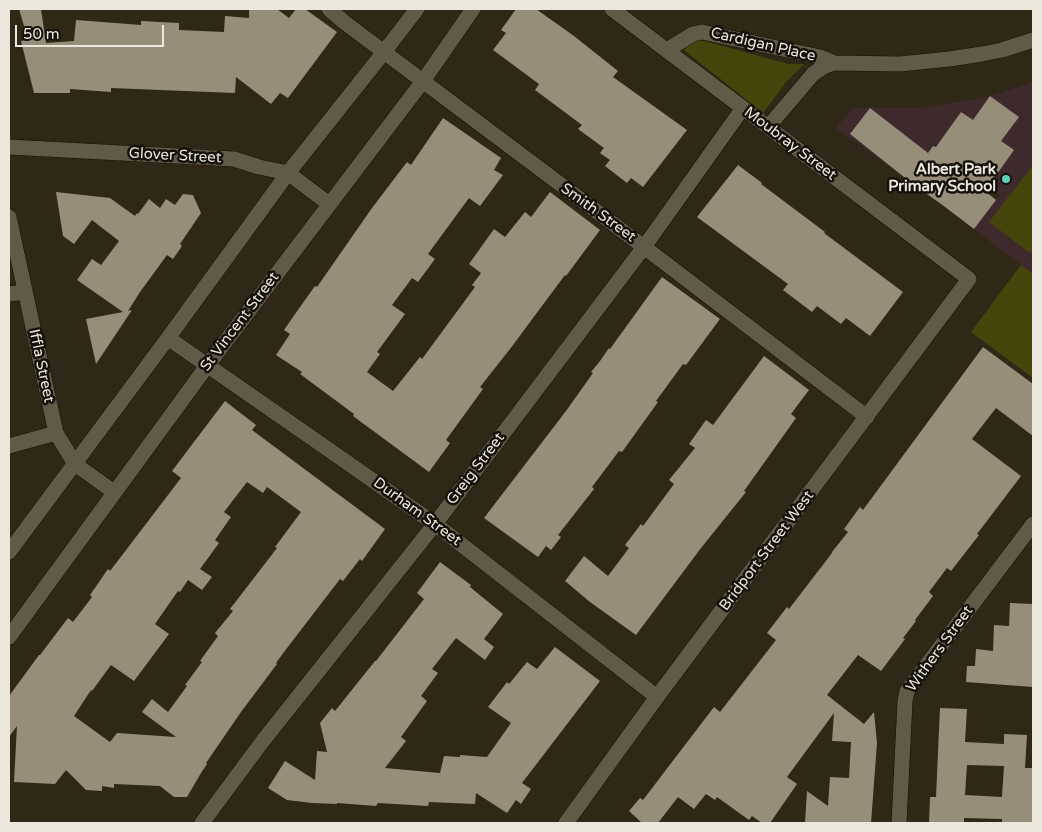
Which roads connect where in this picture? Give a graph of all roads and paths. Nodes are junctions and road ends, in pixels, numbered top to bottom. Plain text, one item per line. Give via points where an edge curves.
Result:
1 (329, 9) edge
2 (417, 9) edge
3 (473, 9) edge
4 (612, 9) edge
5 (1033, 40) edge
6 (667, 50) junction
7 (384, 52) junction
8 (834, 63) junction
9 (423, 81) junction
10 (743, 108) junction
11 (768, 127) junction
12 (9, 147) edge
13 (288, 173) junction
14 (329, 204) junction
15 (9, 217) edge
16 (644, 247) junction
17 (970, 279) joint
18 (25, 292) junction
19 (9, 294) edge
20 (168, 338) junction
21 (207, 366) junction
22 (867, 417) junction
23 (56, 433) junction
24 (9, 446) edge
25 (75, 464) junction
26 (114, 492) junction
27 (434, 524) junction
28 (1033, 524) edge
29 (9, 552) edge
30 (9, 637) edge
31 (657, 697) junction
32 (202, 823) edge
33 (566, 823) edge
34 (898, 823) edge

1 - 7 street, Smith Street
2 - 7 street
3 - 9 street, St Vincent Street
4 - 6 street, Moubray Street
5 - 8 street, Cardigan Place via 982,54 923,62
6 - 8 street, Cardigan Place via 702,32 820,57
6 - 10 street, Moubray Street
7 - 9 street, Smith Street
7 - 13 street
8 - 11 street, Cardigan Place via 813,74
9 - 14 street, St Vincent Street
9 - 16 street, Smith Street
10 - 11 street, Moubray Street
10 - 16 street, Greig Street
11 - 17 street, Moubray Street
12 - 13 street, Glover Street via 234,160
13 - 14 street, Glover Street
13 - 20 street
14 - 21 street, St Vincent Street
15 - 18 street, Iffla Street
16 - 22 street, Smith Street
16 - 27 street, Greig Street
17 - 22 street, Bridport Street West
18 - 19 street
18 - 23 street, Iffla Street
20 - 21 street, Durham Street
20 - 25 street
21 - 26 street, St Vincent Street
21 - 27 street, Durham Street
22 - 31 street, Bridport Street West
23 - 24 street
23 - 25 street, Iffla Street
25 - 26 street, Iffla Street
25 - 29 street
26 - 30 street, St Vincent Street
27 - 31 street, Durham Street
27 - 32 street, Greig Street
28 - 34 street, Withers Street via 907,691
31 - 33 street, Bridport Street West

